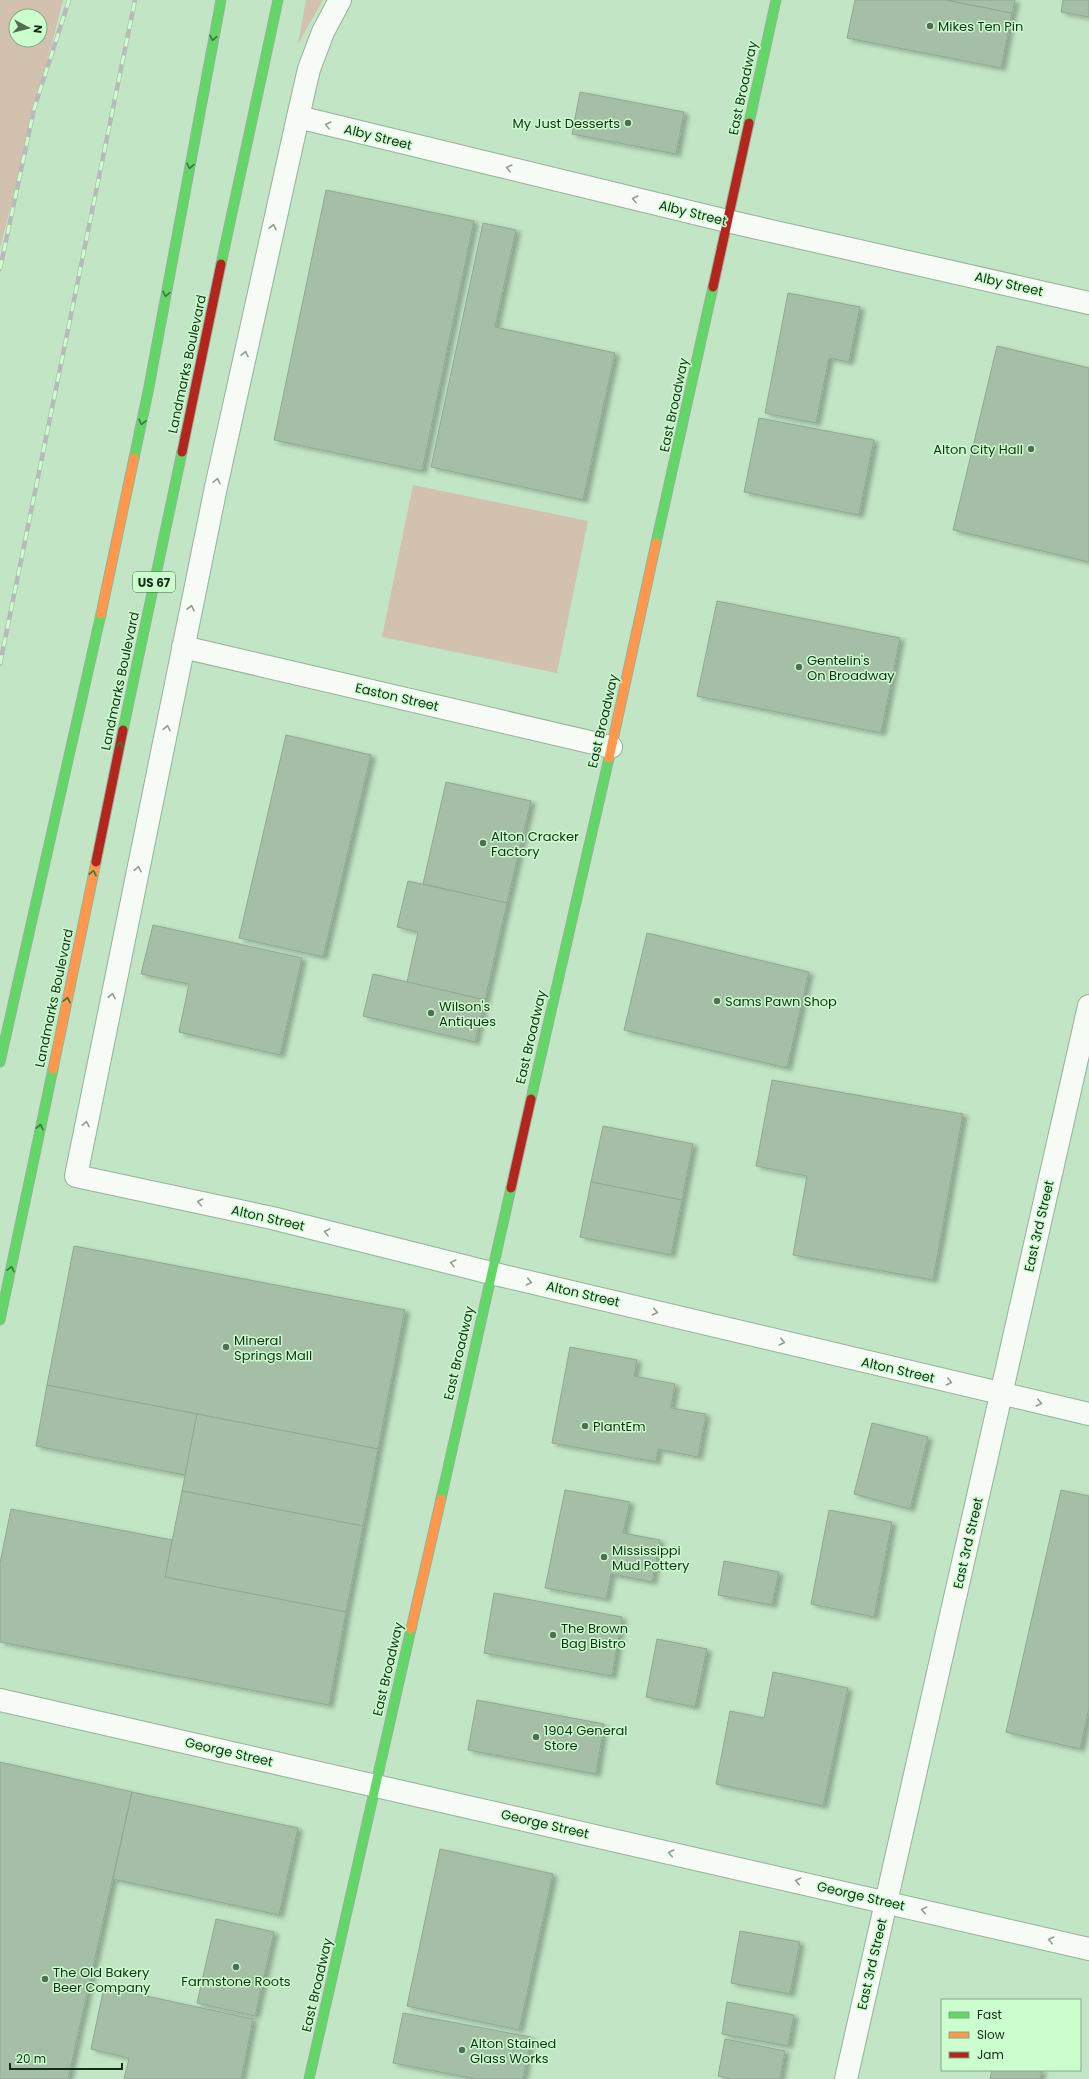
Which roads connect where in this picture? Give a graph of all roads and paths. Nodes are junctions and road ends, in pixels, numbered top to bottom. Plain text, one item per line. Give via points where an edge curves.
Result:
1 (221, 0) edge
2 (278, 0) edge
3 (340, 0) edge
4 (776, 0) edge
5 (298, 118) junction
6 (727, 221) junction
7 (1089, 303) edge
8 (183, 647) junction
9 (611, 747) junction
10 (1089, 1006) edge
11 (0, 1062) edge
12 (491, 1273) junction
13 (0, 1320) edge
14 (1001, 1394) junction
15 (1089, 1414) edge
16 (0, 1700) edge
17 (375, 1786) junction
18 (887, 1901) junction
19 (1089, 1948) edge
20 (309, 2079) edge
21 (846, 2079) edge

1 -> 11 main road via 148,392 82,701
13 -> 2 main road, Landmarks Boulevard / US 67
3 - 5 street via 323,32 309,69
4 - 6 main road, East Broadway
6 -> 5 street, Alby Street
8 -> 5 street
6 - 7 street, Alby Street
6 - 9 main road, East Broadway
8 - 9 street, Easton Street
12 -> 8 street, Alton Street via 272,1218 76,1176
9 - 12 main road, East Broadway
10 - 14 street, East 3rd Street
12 -> 14 street, Alton Street
12 - 17 main road, East Broadway
14 -> 15 street, Alton Street
14 - 18 street, East 3rd Street
16 - 17 street, George Street
18 -> 17 street, George Street
17 - 20 main road, East Broadway
19 -> 18 street, George Street
18 - 21 street, East 3rd Street

